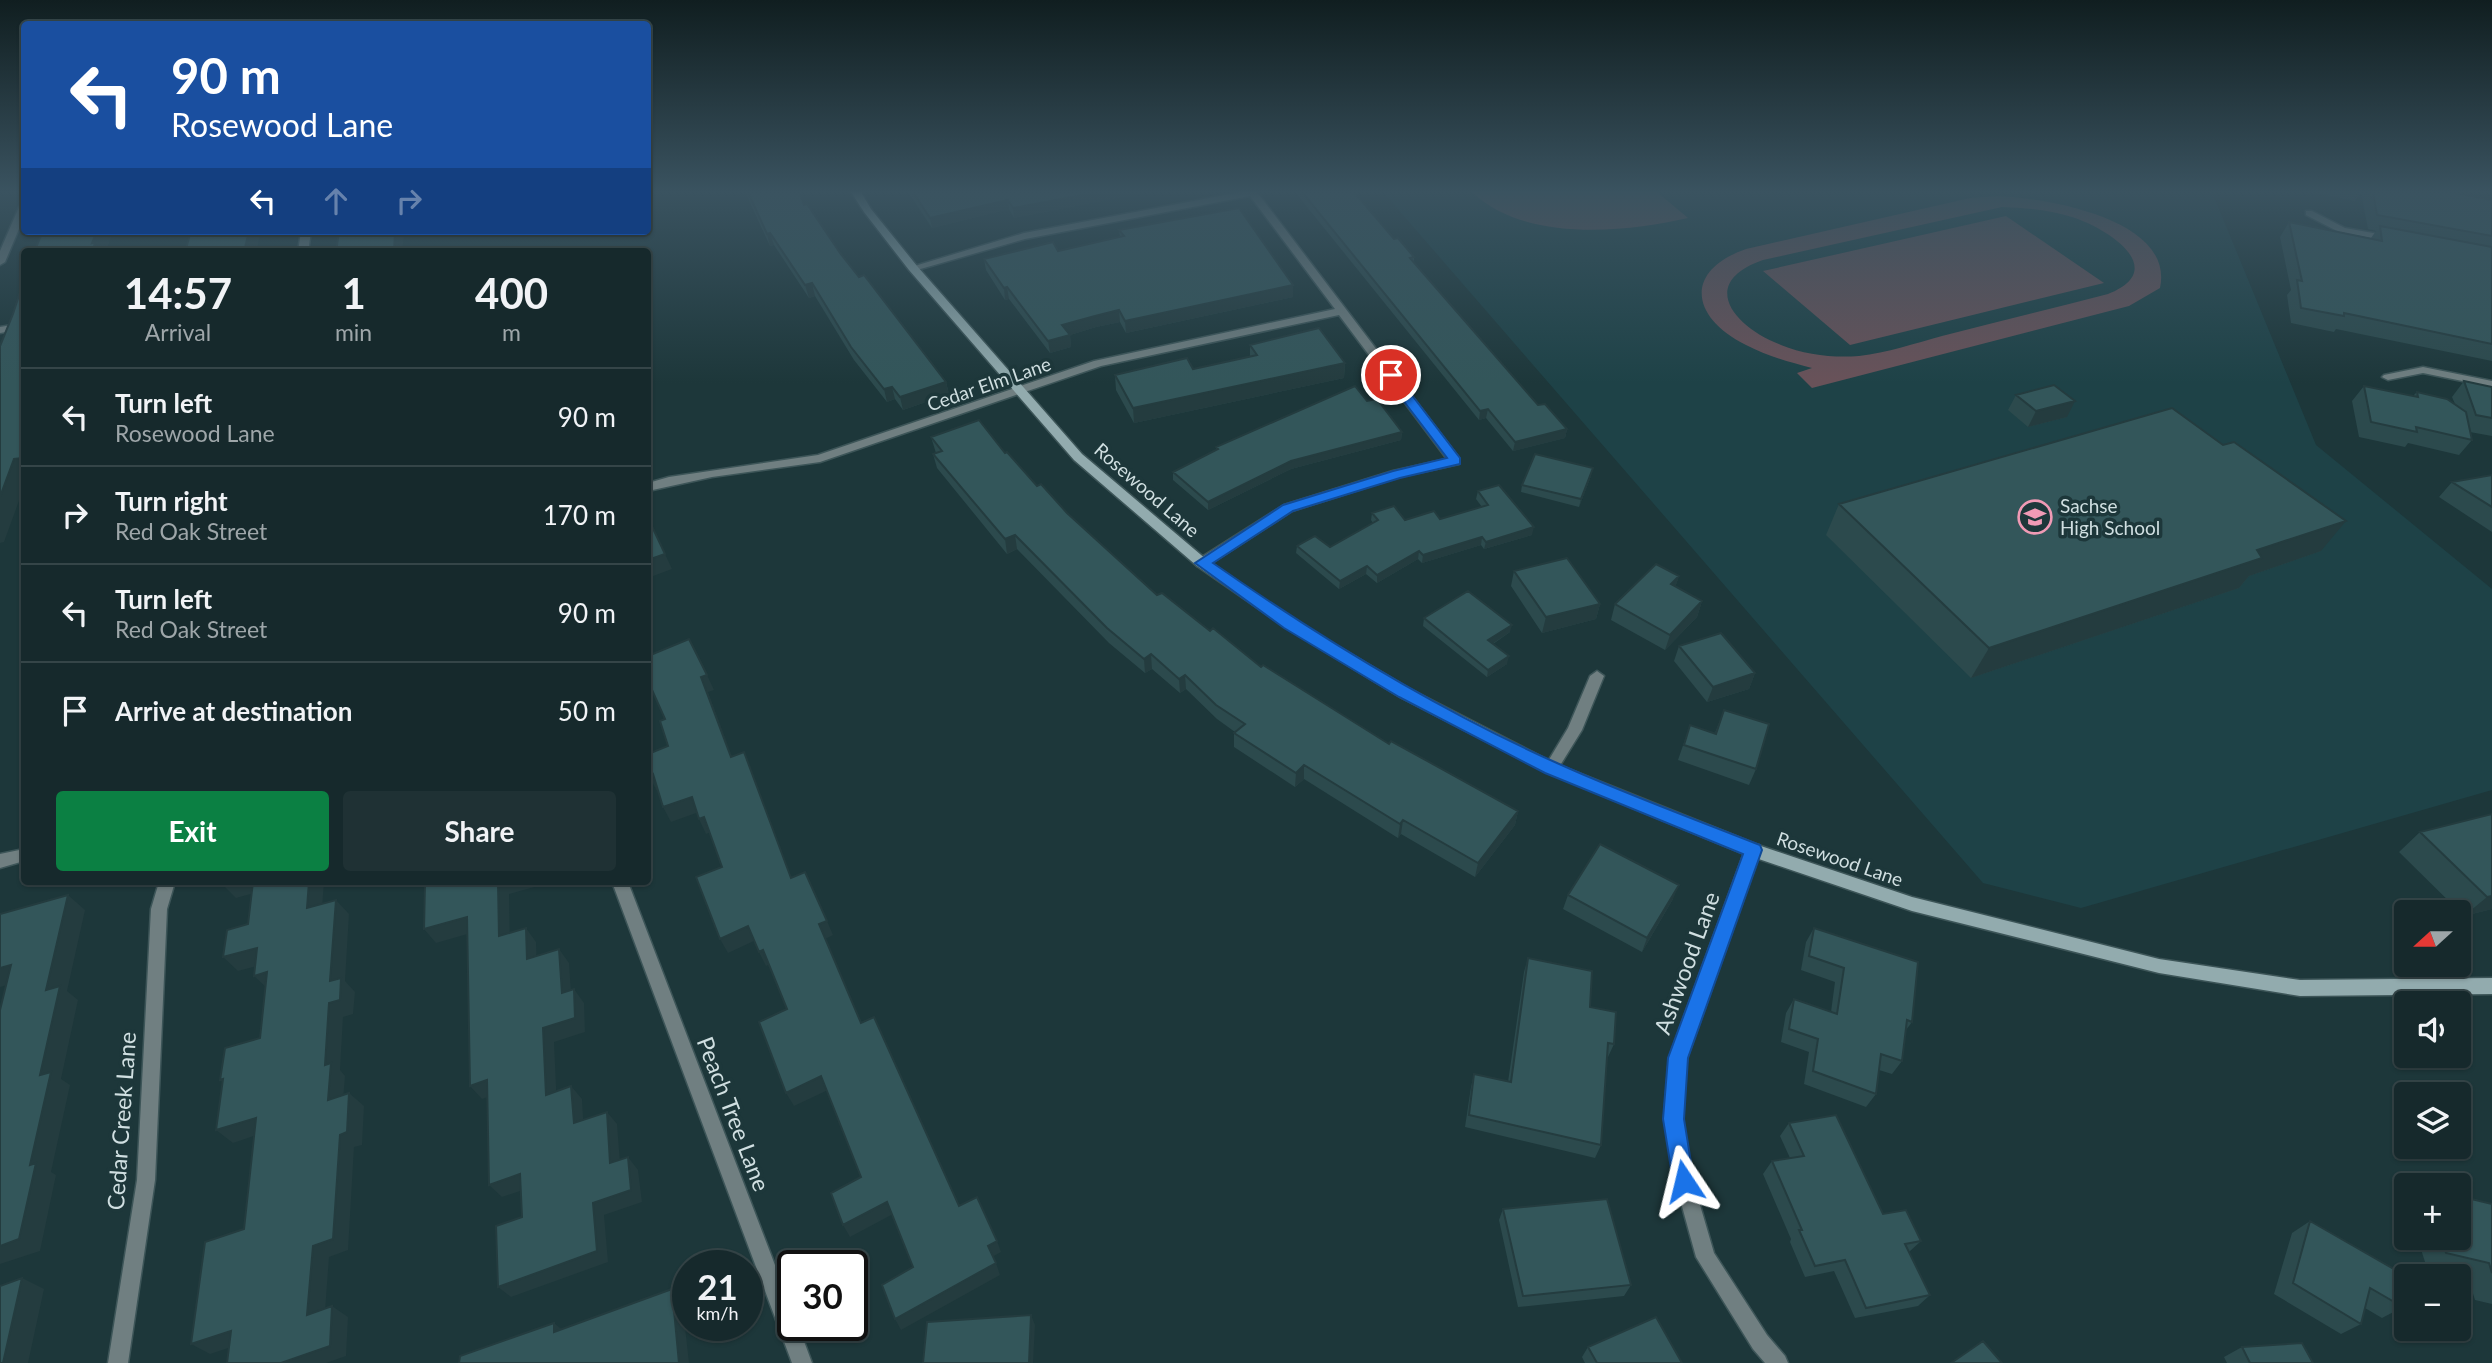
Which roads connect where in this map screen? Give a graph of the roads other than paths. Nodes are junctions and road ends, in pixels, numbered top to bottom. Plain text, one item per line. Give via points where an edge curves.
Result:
1 (904, 256) edge
2 (957, 256) edge
3 (1300, 256) edge
4 (914, 268) junction
5 (1342, 311) junction
6 (21, 326) edge
7 (0, 330) edge
8 (2388, 377) dead end
9 (2492, 384) edge
10 (1020, 391) junction
11 (651, 486) edge
12 (1202, 563) junction
13 (1597, 676) dead end
14 (1551, 768) junction
15 (1753, 850) junction
16 (21, 856) edge
17 (0, 861) edge
18 (166, 885) edge
19 (621, 885) edge
20 (2492, 986) edge
21 (118, 1363) edge
22 (802, 1363) edge
23 (1778, 1363) edge

1 - 4 street, Rosewood Lane
2 - 4 street
3 - 5 street
4 - 10 street, Rosewood Lane
5 - 10 street, Cedar Elm Lane via 1098,363
5 - 12 street via 1455,461 1288,508
6 - 7 street
8 - 9 street via 2423,370
10 - 11 street, Cedar Elm Lane via 820,458 782,466 726,469
10 - 12 street, Rosewood Lane via 1078,457
12 - 14 street, Rosewood Lane via 1290,624 1405,693
13 - 14 street via 1575,730
14 - 15 street, Rosewood Lane
15 - 20 street, Rosewood Lane via 1912,904 2159,966 2300,988
15 - 23 street, Ashwood Lane via 1678,1058 1674,1119 1684,1181 1706,1256
16 - 17 street
18 - 21 street, Cedar Creek Lane via 159,909 146,1181
19 - 22 street, Peach Tree Lane

